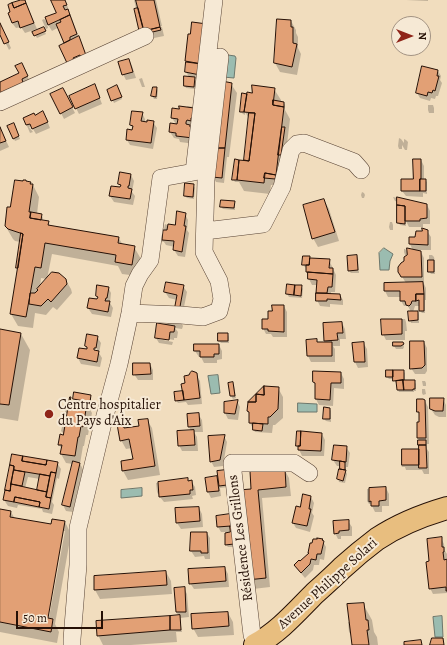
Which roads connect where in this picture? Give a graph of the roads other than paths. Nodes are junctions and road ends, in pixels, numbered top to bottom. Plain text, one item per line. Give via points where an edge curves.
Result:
1 (214, 0) edge
2 (145, 36) dead end
3 (220, 57) dead end
4 (0, 102) edge
5 (361, 170) dead end
6 (205, 232) junction
7 (130, 313) junction
8 (309, 473) dead end
9 (447, 508) edge
10 (72, 645) edge
11 (256, 645) edge

1 - 7 street via 194,172 161,178 150,260 134,286
2 - 4 street
3 - 6 street via 206,180
5 - 6 street via 354,162 304,144 297,144 291,150 282,187 263,224
6 - 7 street via 204,252 219,281 222,298 219,311 203,317
7 - 10 street via 78,528
8 - 11 street, Résidence Les Grillons via 294,464 232,463 252,635
9 - 11 main road, Avenue Philippe Solari via 403,524 363,549 279,629

